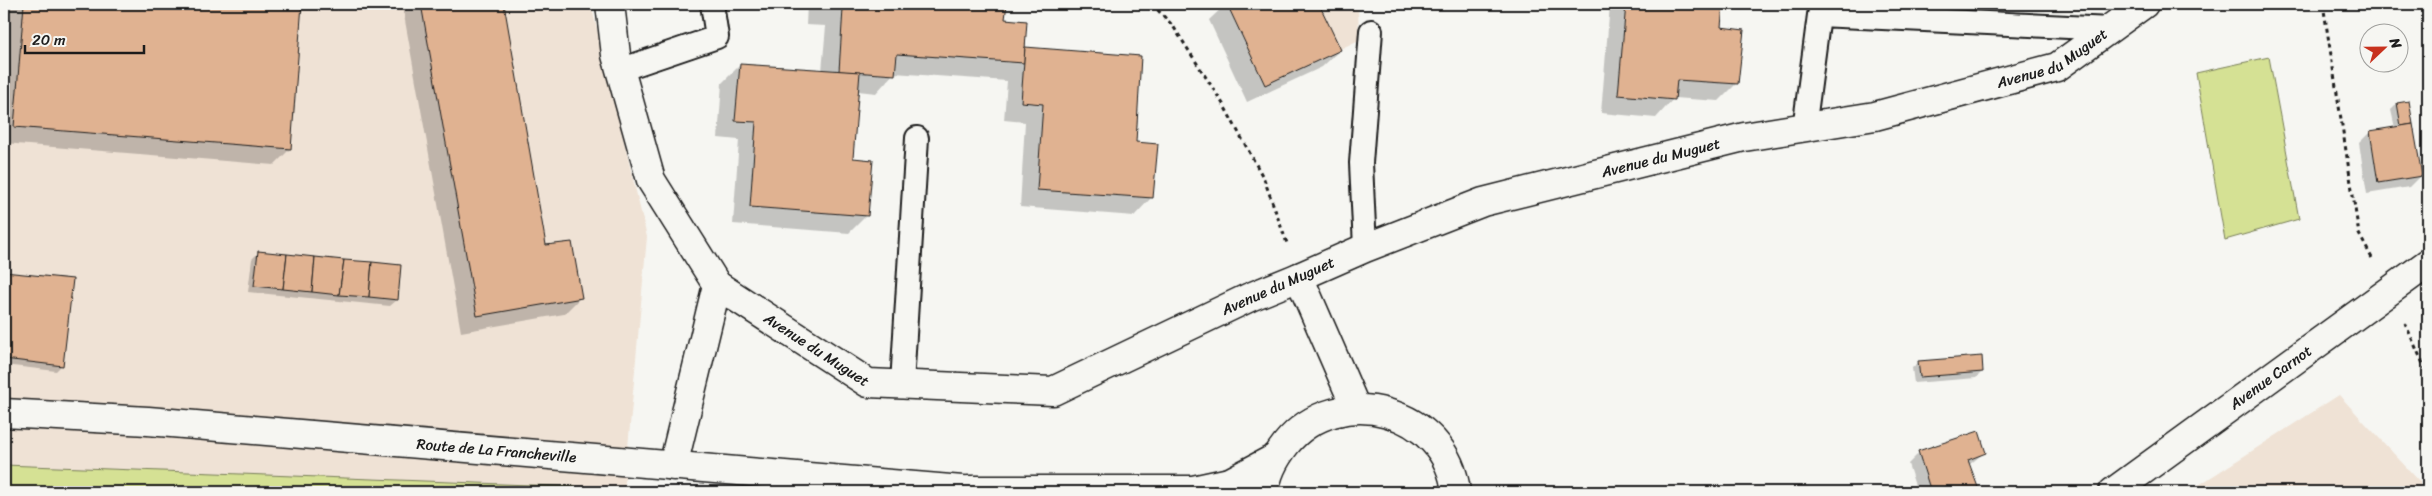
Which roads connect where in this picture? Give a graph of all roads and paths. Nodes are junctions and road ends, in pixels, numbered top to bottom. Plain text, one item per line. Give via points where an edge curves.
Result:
1 (610, 4) edge
2 (712, 4) edge
3 (1152, 4) edge
4 (2144, 4) edge
5 (2323, 4) edge
6 (2111, 29) junction
7 (1371, 31) dead end
8 (620, 70) junction
9 (1804, 129) junction
10 (916, 138) dead end
11 (1365, 248) junction
12 (2428, 263) edge
13 (1299, 277) junction
14 (718, 285) junction
15 (2390, 291) junction
16 (2428, 375) edge
17 (902, 384) junction
18 (1356, 408) junction
19 (10, 412) edge
20 (1275, 458) junction
21 (674, 466) junction
22 (1462, 488) edge
23 (978, 491) edge
24 (1265, 492) edge
25 (2113, 492) edge

1 - 8 street, Avenue du Muguet
2 - 8 lane via 717,37
3 - 13 path via 1174,26 1223,104 1264,179
4 - 6 street, Avenue du Muguet
5 - 15 path via 2359,234
6 - 9 street, Avenue du Muguet via 2057,67 1875,116
6 - 9 lane via 1819,15
7 - 11 lane via 1361,163
8 - 14 street, Avenue du Muguet via 651,180
9 - 11 street, Avenue du Muguet via 1744,137 1483,202
10 - 17 lane
11 - 13 street, Avenue du Muguet
12 - 15 street, Avenue Carnot
13 - 17 street, Avenue du Muguet via 1053,391
13 - 18 street
14 - 17 street, Avenue du Muguet via 868,383
14 - 21 street
15 - 16 path
15 - 25 street, Avenue Carnot
18 - 20 street via 1324,414 1296,432
18 - 22 street via 1389,412 1418,427 1441,450
19 - 21 street, Route de La Francheville
20 - 23 street, Route de La Francheville via 1230,482 1193,490
20 - 24 street
21 - 23 street, Route de La Francheville

